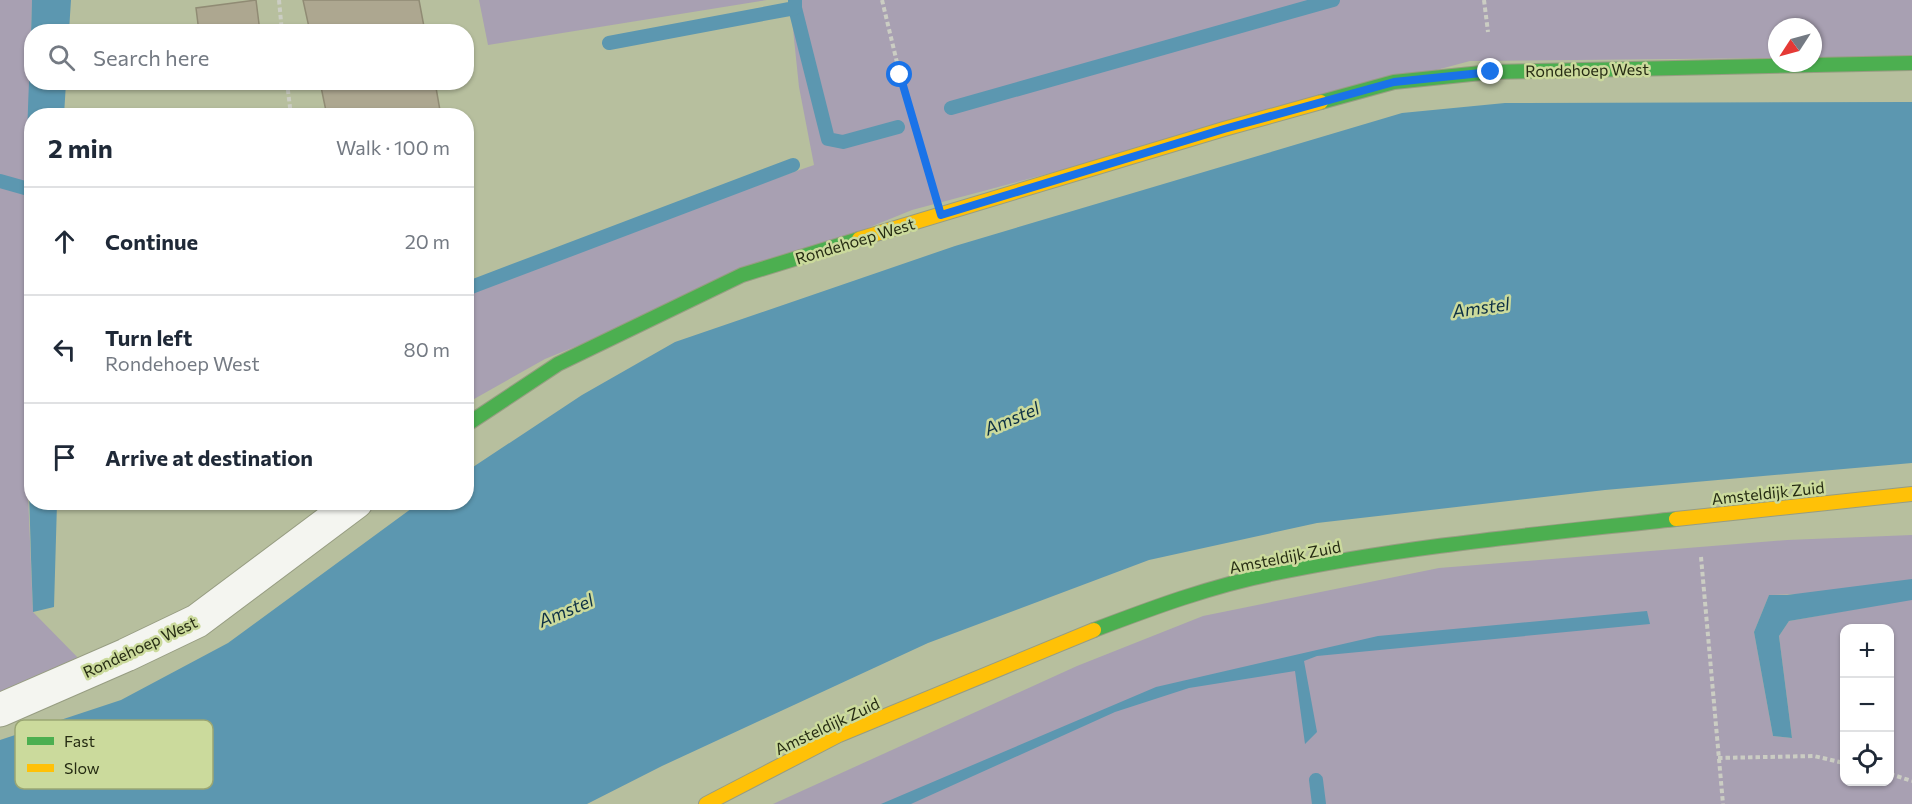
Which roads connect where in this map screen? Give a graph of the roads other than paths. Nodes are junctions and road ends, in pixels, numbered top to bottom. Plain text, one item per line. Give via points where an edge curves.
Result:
1 (1912, 63) edge
2 (474, 421) edge
3 (1912, 494) edge
4 (345, 510) edge
5 (0, 710) edge
6 (706, 804) edge

1 - 2 street, Rondehoep West via 1491,72 1394,82 1224,129 742,275 558,364
3 - 6 street, Amsteldijk Zuid via 1404,552 1270,574 1161,604 839,735
4 - 5 street, Rondehoep West via 197,621

